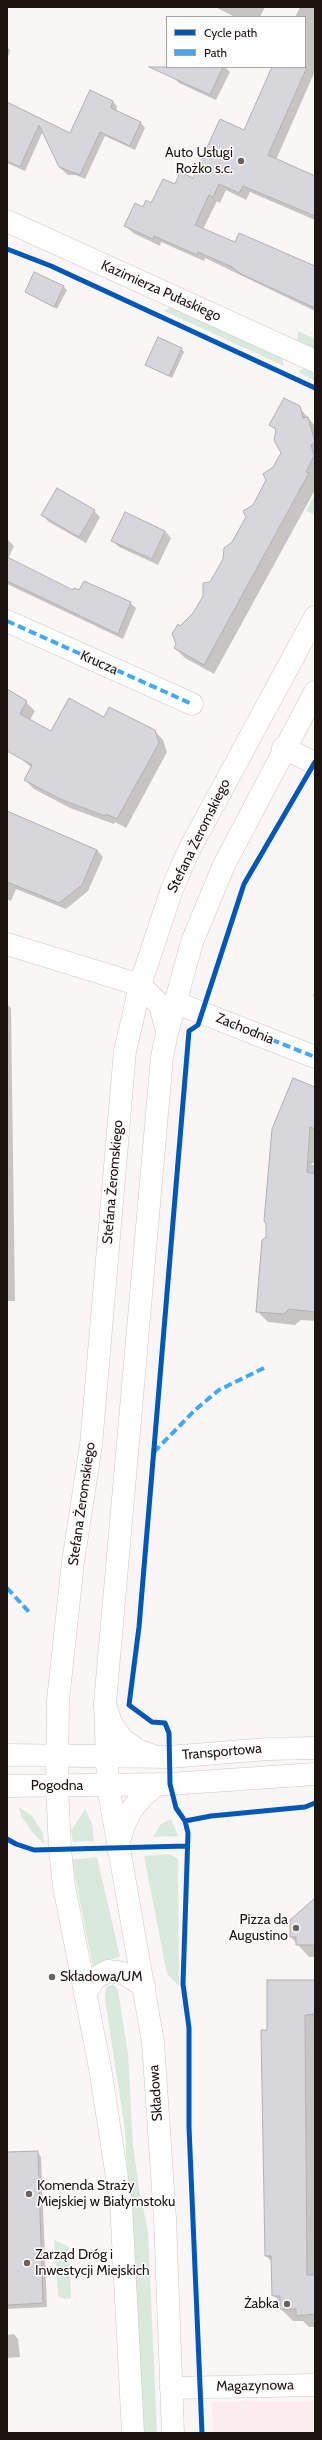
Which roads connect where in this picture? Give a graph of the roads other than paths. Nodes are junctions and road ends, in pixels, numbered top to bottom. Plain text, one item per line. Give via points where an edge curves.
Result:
1 (7, 221) edge
2 (315, 361) edge
3 (315, 617) edge
4 (7, 621) edge
5 (315, 692) edge
6 (192, 704) dead end
7 (283, 748) junction
8 (315, 763) edge
9 (7, 944) edge
10 (140, 985) junction
11 (174, 1002) junction
12 (168, 1033) junction
13 (315, 1057) edge
14 (105, 1703) junction
15 (315, 1748) edge
16 (7, 1755) edge
17 (57, 1756) junction
18 (106, 1756) junction
19 (156, 1757) junction
20 (315, 1774) edge
21 (158, 1784) junction
22 (7, 1786) edge
23 (57, 1786) junction
24 (108, 1786) junction
25 (117, 1847) junction
26 (144, 1986) junction
27 (86, 1992) junction
28 (315, 2385) edge
29 (171, 2388) junction
30 (133, 2433) edge
31 (173, 2433) edge

1 - 2 main road, Kazimierza Pułaskiego
3 - 10 main road, Stefana Żeromskiego via 189,850 172,889
4 - 6 main road, Krucza
5 - 7 main road
7 - 8 main road
7 - 11 main road via 224,865 192,942
9 - 10 main road
10 - 12 main road via 160,1005
10 - 17 main road, Stefana Żeromskiego via 125,1051 91,1445 73,1562 58,1700
11 - 12 main road
11 - 13 main road, Zachodnia
12 - 14 main road via 161,1073
14 - 18 main road
14 - 19 main road via 111,1723 122,1739 139,1751
15 - 19 main road, Transportowa
16 - 17 main road
17 - 18 main road, Transportowa
17 - 23 main road, Stefana Żeromskiego
18 - 19 main road, Transportowa
18 - 24 main road, Składowa
20 - 21 main road, Transportowa
21 - 24 main road, Transportowa
21 - 25 main road via 132,1808
22 - 23 main road, Pogodna
23 - 24 main road, Pogodna
23 - 27 main road via 64,1886
24 - 25 main road, Składowa
25 - 26 main road, Składowa
26 - 27 main road via 123,1973 108,1971 95,1978
26 - 29 main road, Składowa via 153,2042 157,2099
27 - 30 main road via 121,2203
28 - 29 main road, Magazynowa
29 - 31 main road, Składowa

